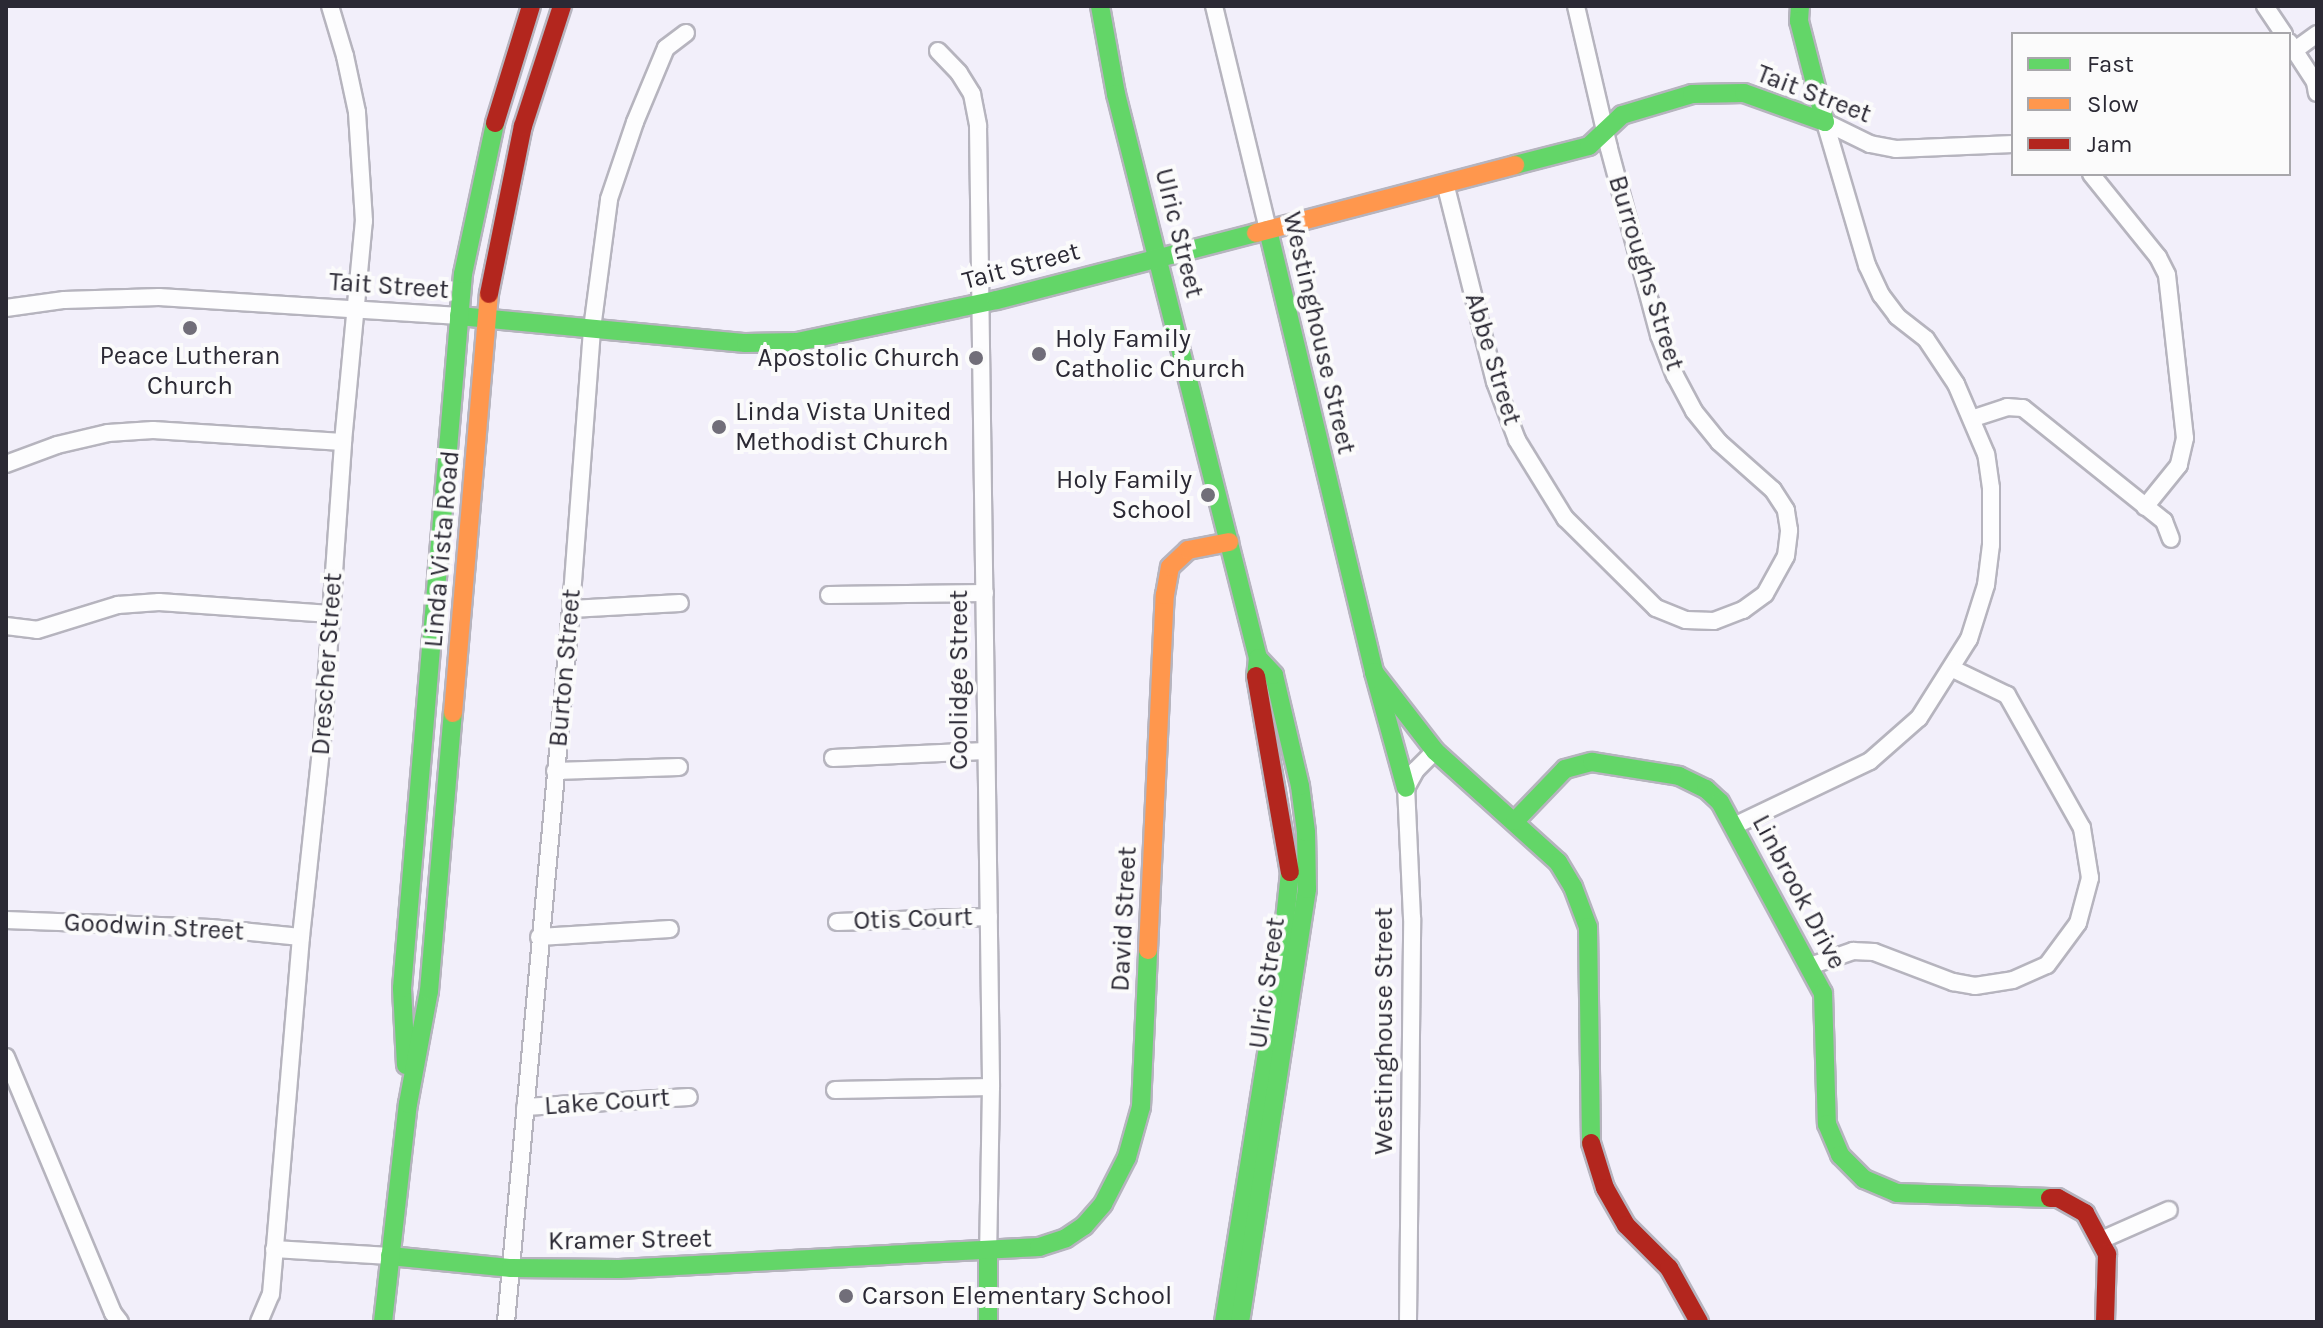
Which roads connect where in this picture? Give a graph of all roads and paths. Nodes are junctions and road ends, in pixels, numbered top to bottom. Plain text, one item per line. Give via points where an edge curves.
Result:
1 (330, 6) edge
2 (531, 6) edge
3 (562, 6) edge
4 (1100, 6) edge
5 (1214, 6) edge
6 (1576, 6) edge
7 (1800, 6) edge
8 (2265, 6) edge
9 (2283, 32) edge
10 (686, 33) dead end
11 (2317, 34) edge
12 (2292, 46) edge
13 (938, 51) dead end
14 (2317, 93) edge
15 (1825, 122) junction
16 (1605, 133) junction
17 (2011, 144) edge
18 (2093, 176) edge
19 (1445, 183) junction
20 (1268, 230) junction
21 (1158, 257) junction
22 (978, 304) junction
23 (6, 308) edge
24 (354, 308) junction
25 (459, 316) junction
26 (487, 319) junction
27 (592, 329) junction
28 (1974, 418) junction
29 (343, 442) junction
30 (6, 464) edge
31 (2145, 507) junction
32 (2171, 539) dead end
33 (1229, 542) junction
34 (985, 593) junction
35 (1765, 594) joint
36 (829, 595) dead end
37 (680, 603) dead end
38 (571, 609) junction
39 (331, 614) junction
40 (6, 626) edge
41 (1258, 658) junction
42 (1953, 669) junction
43 (1374, 672) junction
44 (985, 751) junction
45 (1435, 751) junction
46 (833, 758) dead end
47 (679, 767) dead end
48 (555, 771) junction
49 (1406, 788) junction
50 (1515, 821) junction
51 (1736, 825) junction
52 (989, 917) junction
53 (6, 920) edge
54 (837, 922) dead end
55 (670, 929) dead end
56 (301, 937) junction
57 (539, 937) junction
58 (1810, 966) junction
59 (6, 1057) edge
60 (991, 1087) junction
61 (835, 1090) dead end
62 (689, 1097) dead end
63 (408, 1104) junction
64 (525, 1107) junction
65 (2169, 1210) dead end
66 (2101, 1240) junction
67 (274, 1249) junction
68 (988, 1252) junction
69 (390, 1256) junction
70 (511, 1268) junction
71 (120, 1322) edge
72 (259, 1322) edge
73 (383, 1322) edge
74 (506, 1322) edge
75 (988, 1322) edge
76 (1224, 1322) edge
77 (1240, 1322) edge
78 (1408, 1322) edge
79 (1699, 1322) edge
80 (2105, 1322) edge

1 - 24 street, Drescher Street via 357,112 364,221
2 - 25 street, Linda Vista Road via 489,142
3 - 26 street, Linda Vista Road via 511,172
4 - 21 street, Ulric Street via 1116,94
5 - 20 street, Westinghouse Street
6 - 16 street, Burroughs Street
7 - 15 street via 1799,21
8 - 9 street
10 - 27 street, Burton Street via 666,48 609,199
11 - 12 street
12 - 14 street
13 - 22 street, Coolidge Street via 972,94 978,126
15 - 16 street, Tait Street via 1744,93 1717,91 1622,115
15 - 17 street, Tait Street via 1870,144 1896,149
15 - 28 street via 1867,265 1881,295 1926,339
16 - 19 street, Tait Street via 1589,146
16 - 35 street, Burroughs Street via 1659,335 1675,376 1711,431 1773,490 1786,510 1786,556
18 - 31 street via 2167,275 2185,438 2179,465
19 - 20 street, Tait Street
19 - 35 street, Abbe Street via 1495,382 1517,440 1565,518 1656,608 1686,620 1714,621
20 - 21 street, Tait Street
20 - 43 street, Westinghouse Street
21 - 22 street, Tait Street
21 - 33 street, Ulric Street
22 - 27 street, Tait Street via 797,342 746,343
22 - 34 street, Coolidge Street
23 - 24 street, Tait Street via 159,297
24 - 25 street, Tait Street
24 - 29 street, Drescher Street
25 - 26 street, Tait Street
25 - 63 street, Linda Vista Road via 402,988
26 - 27 street, Tait Street
26 - 63 street, Linda Vista Road via 429,991
27 - 38 street, Burton Street
28 - 31 street via 2007,407 2023,408
28 - 42 street via 1991,488 1991,545 1986,585
29 - 30 street via 153,430 108,433
29 - 39 street, Drescher Street
31 - 32 street via 2164,521
33 - 41 street, Ulric Street
33 - 68 street, David Street via 1188,550 1170,567 1165,595 1141,1107 1127,1157 1103,1204 1084,1226 1039,1247
34 - 36 street
34 - 44 street, Coolidge Street
37 - 38 street
38 - 48 street, Burton Street
39 - 40 street via 159,602 118,605 37,630
39 - 56 street, Drescher Street
41 - 76 street, Ulric Street via 1256,681 1291,865 1291,898
41 - 77 street, Ulric Street via 1274,675 1300,786 1307,889
42 - 51 street via 1919,718 1870,761
42 - 58 street via 2007,695 2082,828 2090,878 2078,923 2047,965 2013,980 1975,986 1953,982 1874,952 1853,951
43 - 45 street
43 - 49 street, Westinghouse Street
44 - 46 street
44 - 52 street, Coolidge Street
45 - 49 street
45 - 50 street
47 - 48 street
48 - 57 street, Burton Street
49 - 78 street, Westinghouse Street via 1412,918
50 - 51 street, Linbrook Drive via 1565,769 1592,762 1679,776 1706,789
50 - 79 street via 1558,862 1588,927 1589,1130 1605,1188 1626,1225 1669,1268
51 - 58 street, Linbrook Drive
52 - 54 street, Otis Court
52 - 60 street, Coolidge Street
53 - 56 street, Goodwin Street
55 - 57 street
56 - 67 street, Drescher Street
57 - 64 street, Burton Street
58 - 66 street, Linbrook Drive via 1826,1006 1827,1124 1840,1155 1864,1179 1897,1193 2058,1198 2085,1213
59 - 71 street
60 - 61 street
60 - 68 street, Coolidge Street
62 - 64 street, Lake Court
63 - 69 street, Linda Vista Road
64 - 70 street, Burton Street
65 - 66 street
66 - 80 street, Linbrook Drive via 2107,1254
67 - 69 street, Kramer Street
67 - 72 street, Drescher Street via 271,1294
68 - 70 street, Kramer Street via 619,1269
68 - 75 street, Coolidge Street
69 - 70 street, Kramer Street
69 - 73 street, Linda Vista Road
70 - 74 street, Burton Street

